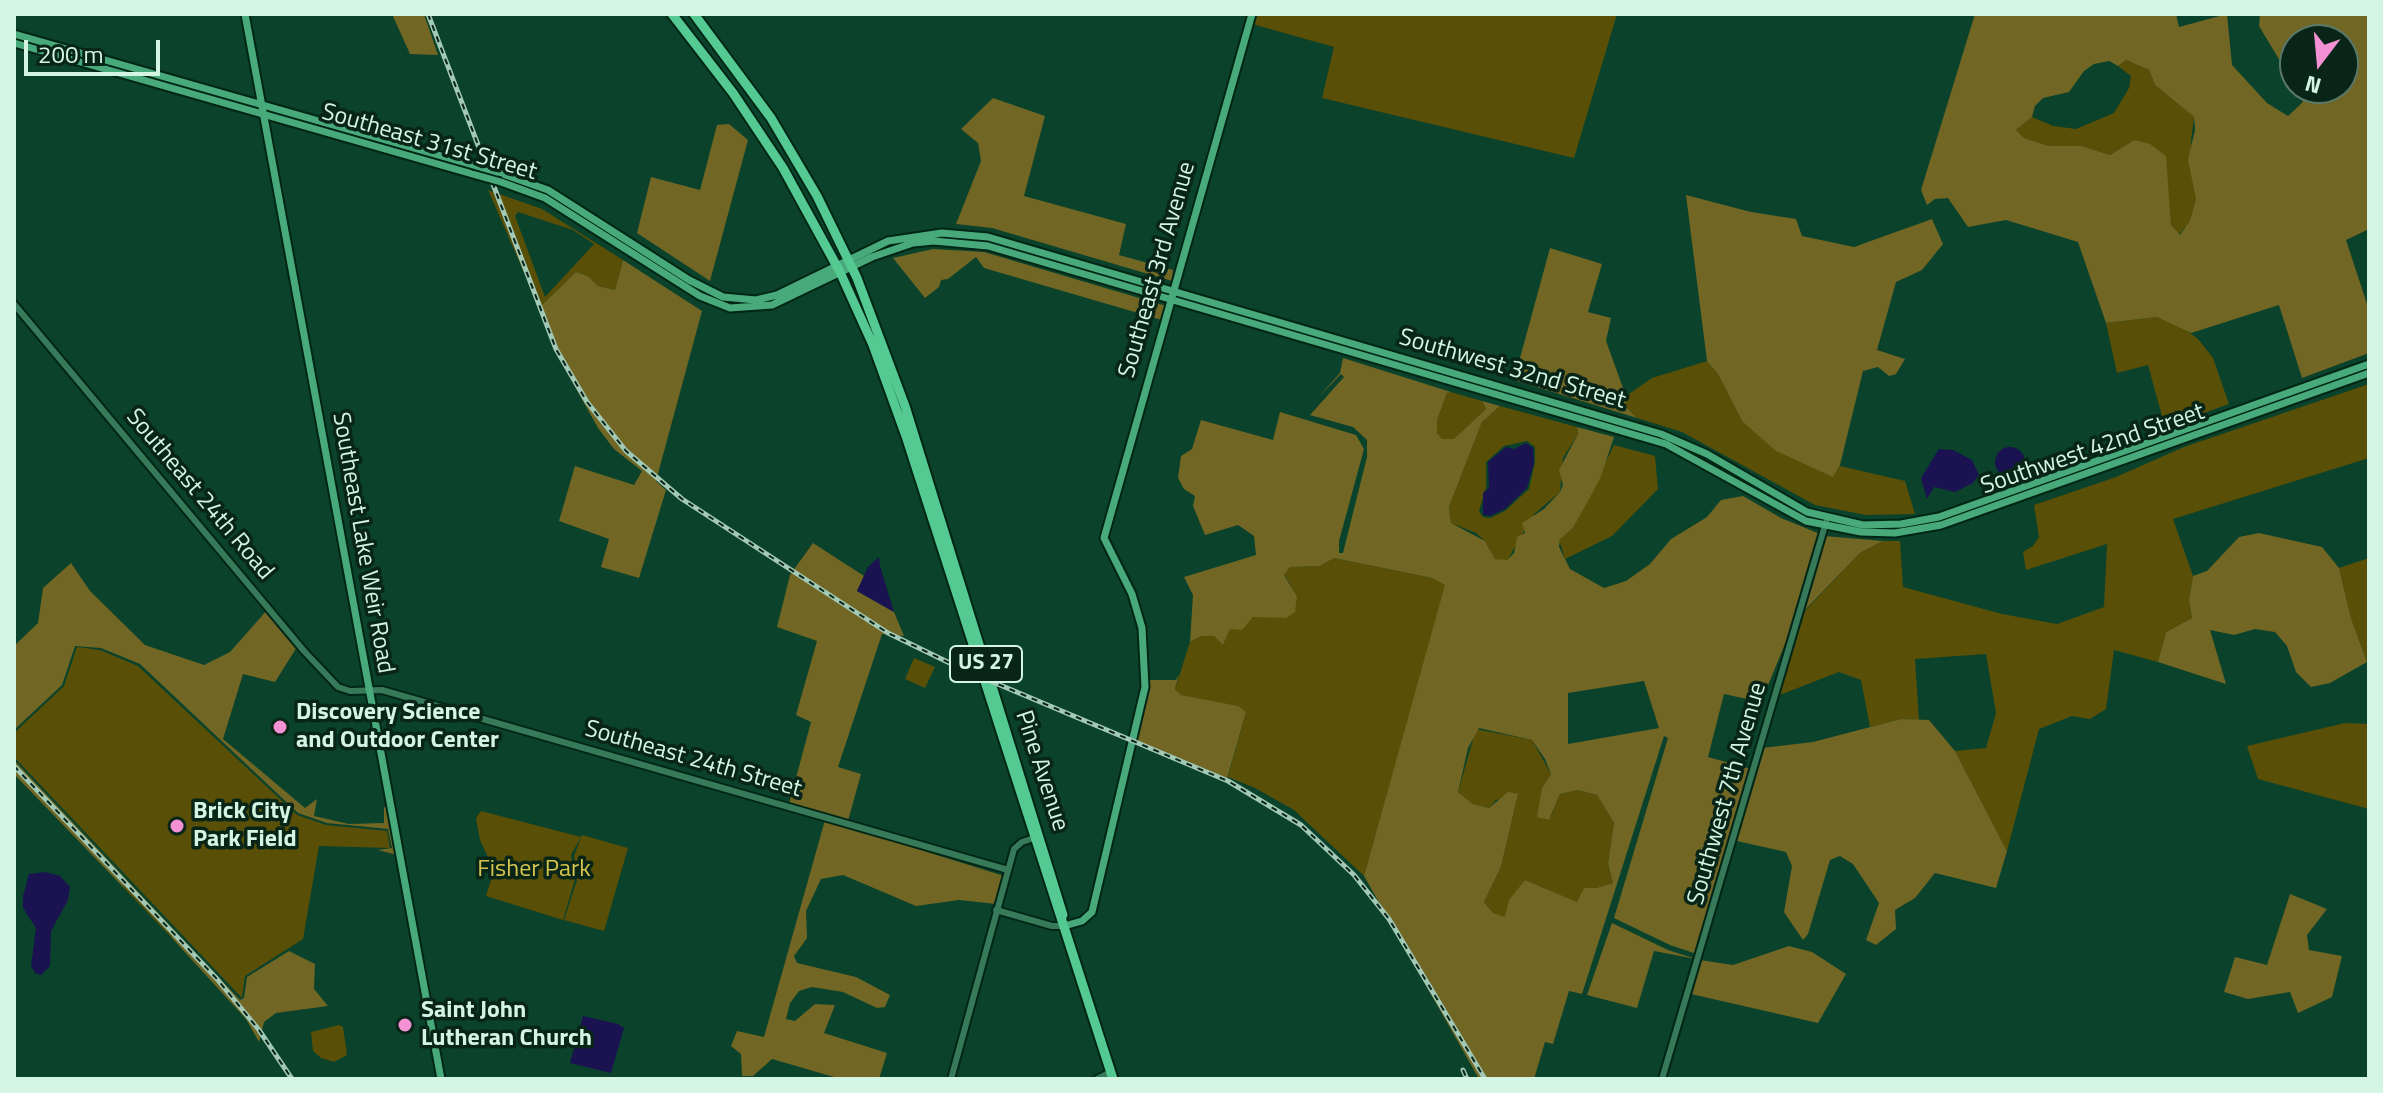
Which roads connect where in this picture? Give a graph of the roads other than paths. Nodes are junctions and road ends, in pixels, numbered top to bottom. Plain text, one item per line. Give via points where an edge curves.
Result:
1 (245, 14) edge
2 (672, 14) edge
3 (694, 14) edge
4 (1252, 14) edge
5 (14, 34) edge
6 (14, 43) edge
7 (740, 103) junction
8 (261, 106) junction
9 (263, 115) junction
10 (779, 130) junction
11 (851, 262) junction
12 (838, 269) junction
13 (1172, 294) junction
14 (14, 304) edge
15 (2369, 364) edge
16 (2369, 373) edge
17 (928, 493) junction
18 (1826, 523) junction
19 (367, 690) junction
20 (1037, 838) junction
21 (1008, 870) junction
22 (996, 910) junction
23 (1064, 926) junction
24 (1112, 1076) edge
25 (441, 1079) edge
26 (951, 1079) edge
27 (1097, 1079) edge
28 (1662, 1079) edge

1 - 8 main road, Southeast Lake Weir Road
2 - 7 highway, US 27
3 - 10 highway, US 27
4 - 13 main road, Southeast 3rd Avenue
5 - 8 main road, Southeast 31st Street
6 - 9 main road, Southeast 31st Street
7 - 10 highway via 765,130
7 - 12 highway, US 27
8 - 9 main road, Southeast Lake Weir Road
8 - 12 main road, Southeast 31st Street, bridge via 548,190 723,297 756,300 777,295
9 - 12 main road, Southeast 31st Street, bridge via 545,198 693,292 730,308 772,305
9 - 19 main road, Southeast Lake Weir Road
10 - 11 highway, US 27
11 - 12 main road, Southeast 31st Street
11 - 13 main road, Southwest 32nd Street via 888,241 963,233
11 - 17 highway, US 27 via 885,347
12 - 17 highway, US 27
13 - 18 main road, Southwest 32nd Street via 1661,434 1707,454
13 - 23 main road, Southeast 3rd Avenue via 1104,538 1132,594 1142,628 1145,687 1092,912
14 - 19 street, Southeast 24th Road via 313,660 338,687
15 - 18 main road, Southwest 42nd Street via 1939,517 1881,525
16 - 18 main road, Southwest 42nd Street via 1941,525 1879,533
17 - 20 highway, Pine Avenue / US 27
18 - 28 street, Southwest 7th Avenue
19 - 21 street, Southeast 24th Street via 382,690
19 - 25 main road, Southeast Lake Weir Road
20 - 21 street via 1014,849
20 - 23 highway, Pine Avenue / US 27
21 - 22 street
22 - 23 street
22 - 26 street
23 - 24 highway, Pine Avenue / US 27
24 - 27 street

